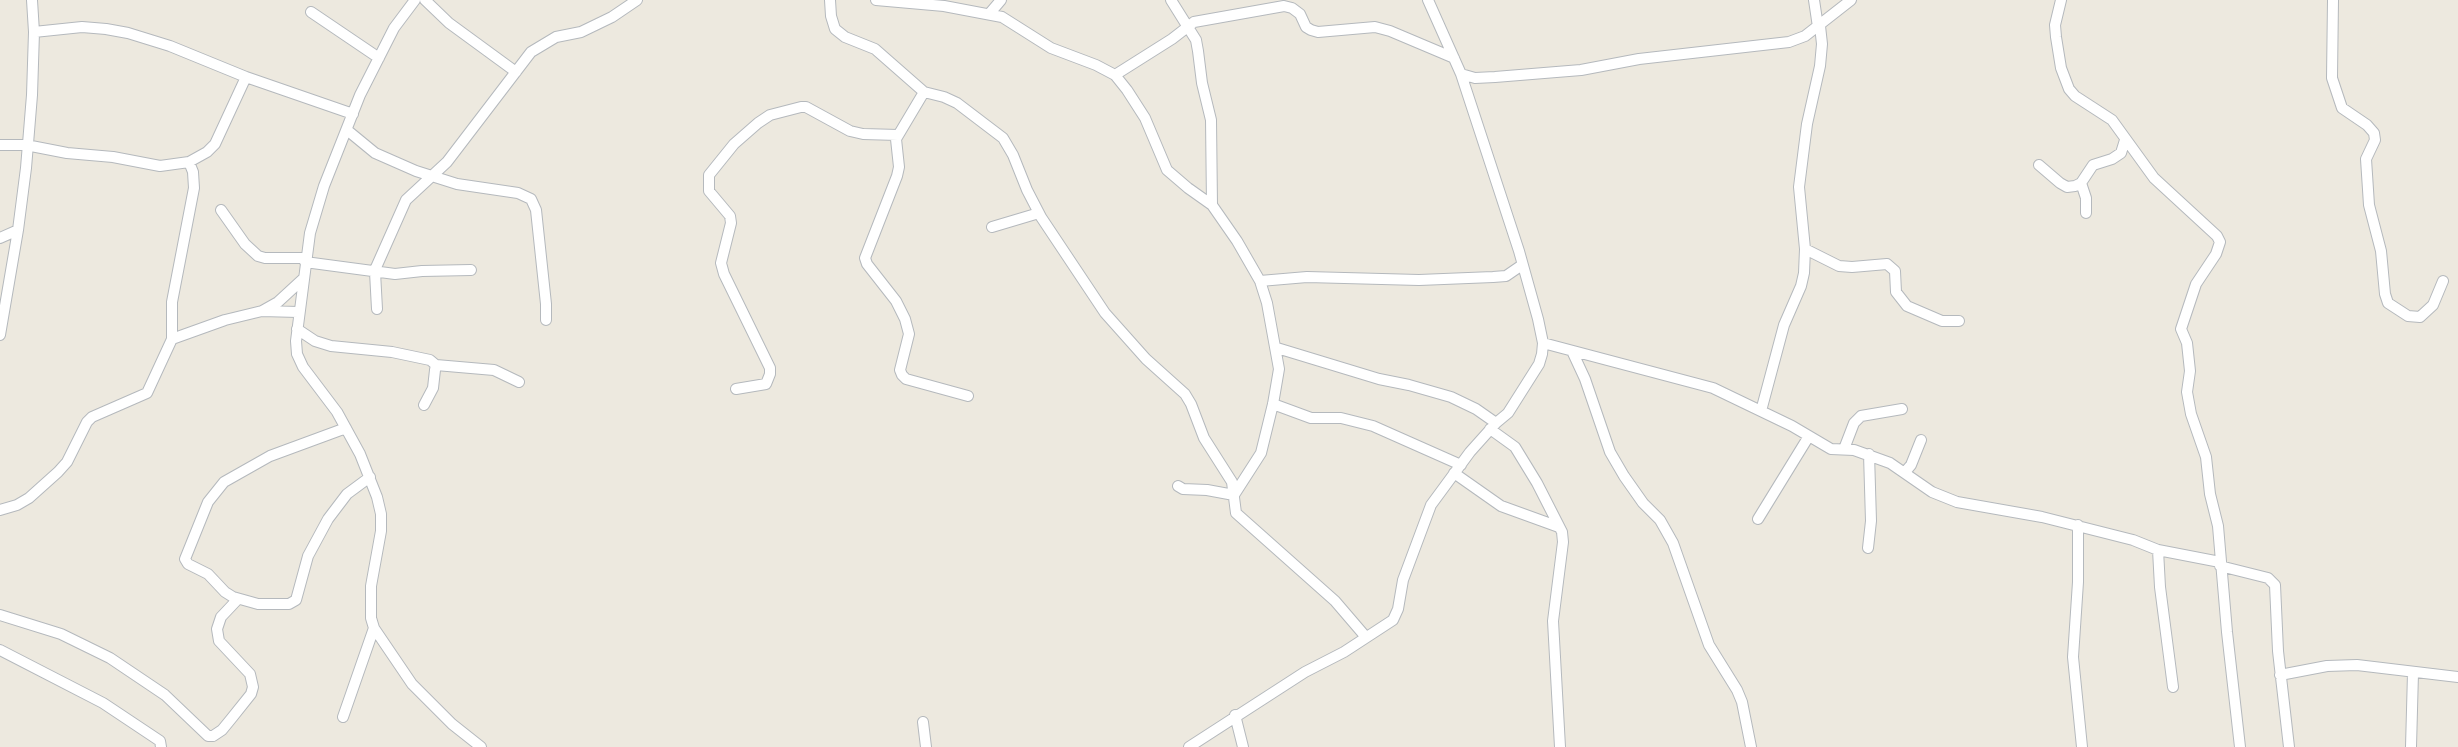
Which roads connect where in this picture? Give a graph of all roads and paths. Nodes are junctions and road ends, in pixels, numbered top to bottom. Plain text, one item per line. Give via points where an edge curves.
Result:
1 (32, 0) edge
2 (415, 0) edge
3 (425, 0) edge
4 (636, 0) edge
5 (830, 0) edge
6 (876, 0) edge
7 (1001, 0) edge
8 (1171, 0) edge
9 (1814, 0) edge
10 (1851, 0) edge
11 (2061, 0) edge
12 (2333, 0) edge
13 (1430, 1) edge
14 (311, 12) dead end
15 (990, 13) junction
16 (1188, 26) junction
17 (1819, 26) junction
18 (34, 32) junction
19 (379, 58) junction
20 (1454, 58) junction
21 (516, 72) junction
22 (1461, 74) junction
23 (1115, 75) junction
24 (246, 77) junction
25 (924, 92) junction
26 (353, 114) junction
27 (347, 130) junction
28 (898, 135) junction
29 (2125, 140) junction
30 (26, 144) junction
31 (0, 145) edge
32 (189, 162) junction
33 (2039, 165) dead end
34 (430, 176) junction
35 (2081, 183) junction
36 (1212, 205) junction
37 (221, 210) dead end
38 (1039, 213) junction
39 (2086, 213) dead end
40 (992, 227) dead end
41 (18, 230) junction
42 (0, 238) edge
43 (1805, 249) junction
44 (306, 260) junction
45 (1522, 265) junction
46 (471, 270) dead end
47 (374, 272) junction
48 (303, 279) junction
49 (1260, 281) junction
50 (2443, 281) dead end
51 (377, 309) dead end
52 (262, 311) junction
53 (298, 312) junction
54 (546, 320) dead end
55 (1960, 321) dead end
56 (296, 329) junction
57 (0, 336) edge
58 (172, 339) junction
59 (1543, 343) junction
60 (1277, 348) junction
61 (1572, 351) junction
62 (436, 365) junction
63 (519, 382) dead end
64 (736, 389) dead end
65 (968, 396) dead end
66 (1273, 404) junction
67 (424, 405) dead end
68 (1902, 409) dead end
69 (1760, 411) junction
70 (1493, 426) junction
71 (346, 428) junction
72 (1809, 436) junction
73 (1921, 440) dead end
74 (1844, 449) junction
75 (1869, 454) junction
76 (1461, 465) junction
77 (1905, 472) junction
78 (1454, 474) junction
79 (370, 477) junction
80 (1178, 486) dead end
81 (1234, 495) junction
82 (0, 510) edge
83 (1758, 518) dead end
84 (2078, 525) junction
85 (1559, 527) junction
86 (1868, 548) dead end
87 (2158, 550) junction
88 (2220, 564) junction
89 (238, 599) junction
90 (0, 615) edge
91 (374, 628) junction
92 (1365, 636) junction
93 (0, 650) edge
94 (2413, 673) junction
95 (2280, 675) junction
96 (2458, 677) edge
97 (2173, 687) dead end
98 (1235, 716) junction
99 (343, 717) dead end
100 (923, 722) dead end
101 (161, 747) edge
102 (481, 747) edge
103 (926, 747) edge
104 (1189, 747) edge
105 (1243, 747) edge
106 (1560, 747) edge
107 (1751, 747) edge
108 (2082, 747) edge
109 (2240, 747) edge
110 (2289, 747) edge
111 (2411, 747) edge

1 - 18 street
2 - 19 street via 394,28
3 - 21 street via 449,22
4 - 21 street via 612,17 581,32 556,37 541,45 531,52
5 - 25 street via 835,29 845,37 875,49
6 - 15 street
7 - 15 street
8 - 16 street
9 - 17 street
10 - 17 street
11 - 29 street via 2055,25 2056,37 2061,68 2069,89 2075,96 2112,120
12 - 50 street via 2332,78 2342,108 2374,133 2375,140 2366,159 2369,205 2381,251 2388,303 2408,316 2420,317 2433,305
13 - 20 street
14 - 19 street
15 - 23 street via 1015,23 1051,48
16 - 20 street via 1208,18 1284,6 1300,14 1306,27 1311,30 1318,32 1375,27
16 - 23 street
16 - 36 street via 1196,40 1211,120
17 - 22 street via 1805,36 1789,42 1639,59 1581,70 1475,78
17 - 43 street via 1822,44 1820,66 1807,124 1799,187
18 - 24 street via 82,27 106,28 170,46
18 - 30 street via 32,95
19 - 26 street
20 - 22 street
21 - 34 street via 447,162
22 - 45 street
23 - 36 street via 1128,90 1145,118 1167,170
24 - 26 street
24 - 32 street via 215,144 207,152
25 - 28 street
25 - 38 street via 957,103 1003,138
26 - 27 street
27 - 34 street via 376,153
27 - 44 street via 324,186 310,233
28 - 64 street via 850,131 806,107 801,107 770,115 758,123 734,144 708,175 709,191 730,216 731,223 721,263 724,274 770,368 766,384
28 - 65 street via 898,172 884,213 866,251 867,264 896,301 905,319 909,334 900,370 902,375 906,379
29 - 35 street via 2121,153 2093,165
29 - 88 street via 2154,178 2217,236 2220,242 2216,254 2196,284 2181,329 2187,343 2190,371 2190,414 2206,457 2210,494 2218,526
30 - 31 street
30 - 32 street via 67,153 113,157 160,166
30 - 41 street
32 - 58 street via 193,172 194,188 172,302
33 - 35 street via 2067,187
34 - 47 street via 406,200
34 - 54 street via 457,184 518,193 532,199 536,210
35 - 39 street via 2086,198
36 - 49 street
37 - 44 street via 258,256
38 - 40 street
38 - 81 street via 1106,313 1146,359 1184,394 1210,450 1227,471
41 - 42 street
41 - 57 street
43 - 55 street via 1839,266 1887,264 1896,271 1896,292 1907,306 1938,320
43 - 69 street via 1801,286 1784,325
44 - 47 street
44 - 48 street
45 - 49 street via 1506,276 1492,277 1419,280 1307,277
45 - 59 street
46 - 47 street via 395,274
47 - 51 street
48 - 52 street via 278,302
48 - 53 street
49 - 60 street
52 - 53 street
52 - 58 street via 225,320
53 - 56 street
56 - 62 street via 315,341 331,346 422,357
56 - 71 street via 297,354 303,368 337,412
58 - 82 street via 147,393 92,417 67,462 58,472 29,498
59 - 61 street
59 - 70 street via 1539,364 1508,413
60 - 66 street via 1279,369
60 - 70 street via 1451,397 1476,409
61 - 69 street via 1713,388
61 - 107 street via 1585,379 1610,452 1643,503 1660,520 1673,543 1709,646 1738,690
62 - 63 street via 494,370
62 - 67 street via 433,388
66 - 76 street via 1311,418 1341,418 1373,426
66 - 81 street via 1261,453
68 - 74 street via 1861,416 1854,423
69 - 72 street
70 - 76 street
70 - 85 street via 1515,447
71 - 79 street
71 - 89 street via 270,456 224,482 208,502 185,559 188,564 217,581 225,592
72 - 74 street via 1831,449
72 - 83 street
73 - 77 street via 1911,465
74 - 75 street
75 - 77 street
75 - 86 street via 1871,521
76 - 78 street
77 - 84 street via 1932,492 1957,502
78 - 85 street via 1501,506
78 - 92 street via 1431,505 1403,580 1398,609 1393,620
79 - 89 street via 347,494 328,519 308,556 296,600 283,605 258,604
79 - 91 street via 381,514 380,539 370,594
80 - 81 street via 1183,489
81 - 92 street via 1236,513 1242,521 1335,601
84 - 87 street via 2133,540
84 - 108 street via 2078,582 2073,657
85 - 106 street via 1563,542 1553,621
87 - 88 street
87 - 97 street via 2160,587
88 - 95 street via 2268,578 2275,585
88 - 109 street
89 - 90 street via 221,617 217,629 220,641 250,674 253,687 251,694 222,730 213,736 208,736 165,695 110,658 61,634
91 - 99 street
91 - 102 street via 412,684 452,724
92 - 98 street via 1344,652 1305,672
93 - 101 street via 103,703 160,741
94 - 95 street via 2357,665 2328,666
94 - 96 street
94 - 111 street
95 - 110 street
98 - 104 street
98 - 105 street
100 - 103 street

